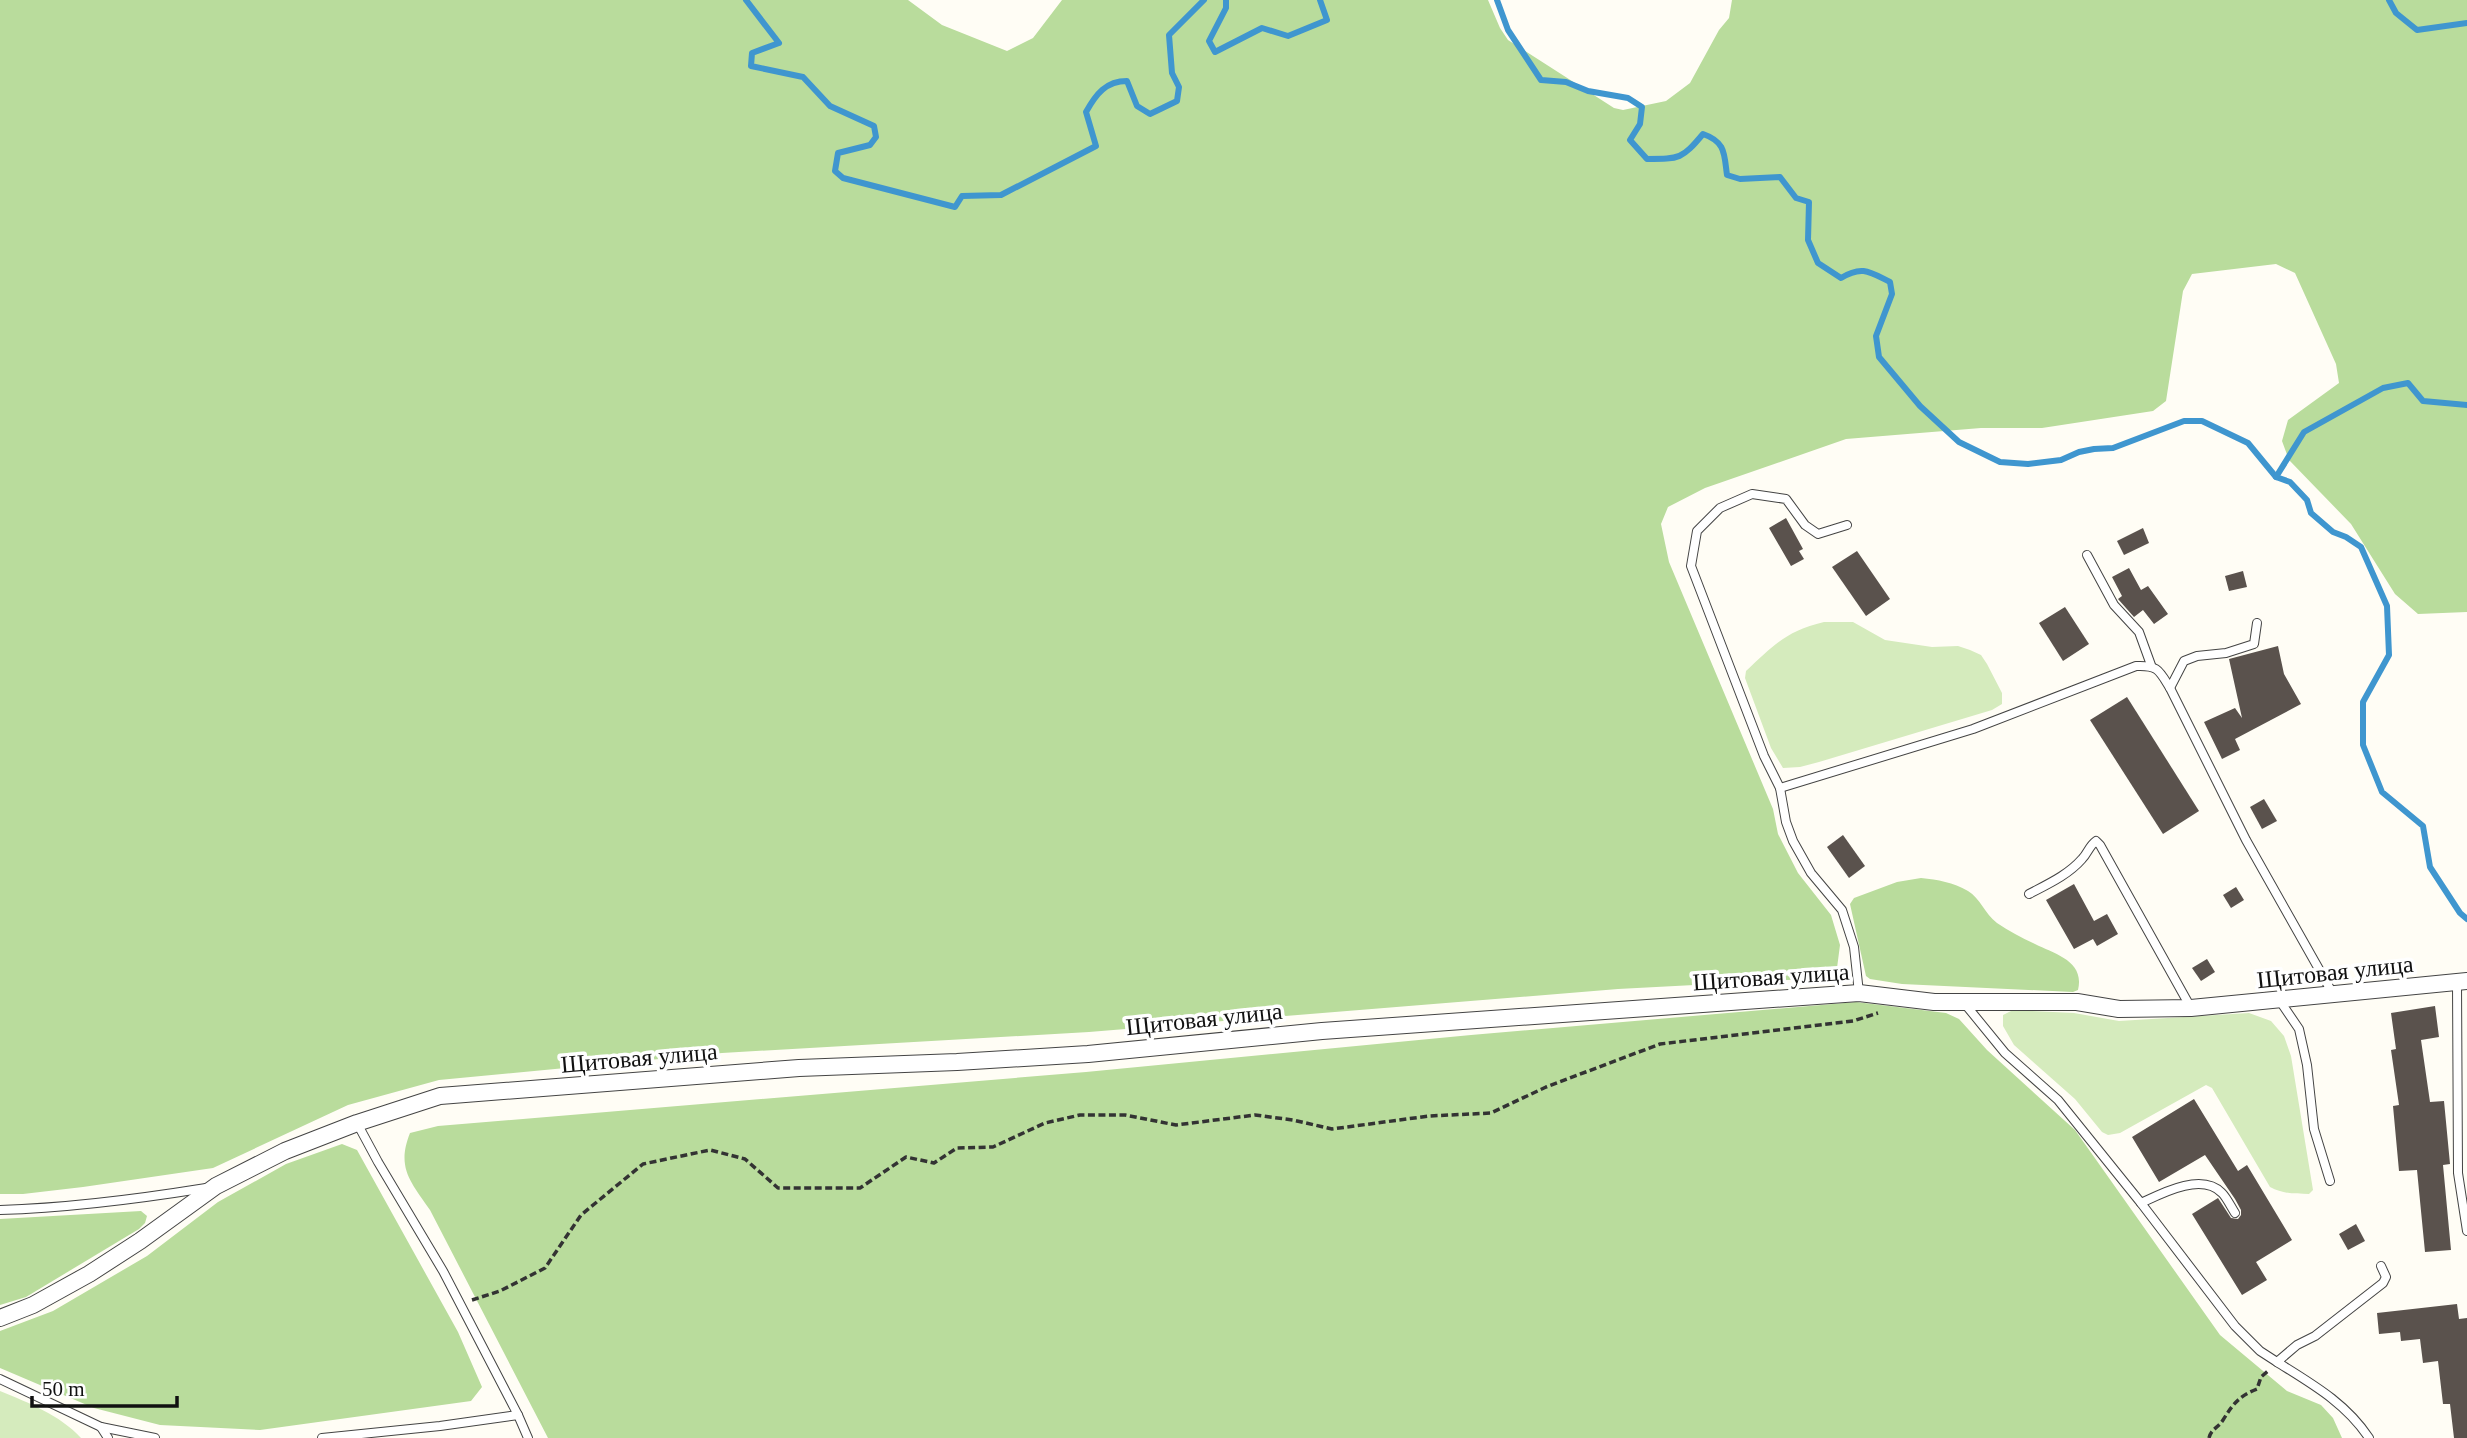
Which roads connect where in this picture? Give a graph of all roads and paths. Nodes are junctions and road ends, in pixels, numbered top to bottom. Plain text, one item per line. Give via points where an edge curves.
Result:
1 (1847, 525) dead end
2 (2087, 555) dead end
3 (2257, 623) dead end
4 (2151, 665) junction
5 (2171, 688) junction
6 (1780, 788) junction
7 (2029, 894) dead end
8 (2462, 982) edge
9 (1859, 993) junction
10 (2333, 994) junction
11 (1895, 998) junction
12 (2280, 1001) junction
13 (1964, 1003) junction
14 (2191, 1008) junction
15 (357, 1123) junction
16 (2330, 1181) dead end
17 (216, 1186) junction
18 (2141, 1203) junction
19 (0, 1210) edge
20 (2235, 1213) dead end
21 (2467, 1231) edge
22 (2381, 1266) dead end
23 (460, 1304) junction
24 (0, 1318) edge
25 (2277, 1362) junction
26 (0, 1379) edge
27 (517, 1415) junction
28 (101, 1427) junction
29 (108, 1438) edge
30 (155, 1438) edge
31 (322, 1438) edge
32 (528, 1438) edge
33 (2208, 1438) edge
34 (2369, 1438) edge

1 - 6 lane via 1818,534 1805,525 1786,499 1752,494 1720,508 1697,531 1691,565
2 - 4 lane via 2114,605 2139,632
3 - 5 lane via 2254,643 2184,661
4 - 5 lane
4 - 6 lane via 2136,666 1973,729
5 - 10 lane via 2246,840
6 - 9 lane via 1793,841 1811,873 1842,910 1854,947
7 - 14 lane via 2064,875 2096,841
8 - 10 street, Щитовая улица
8 - 21 lane via 2458,1173
9 - 11 street, Щитовая улица
9 - 15 street, Щитовая улица via 1322,1031 1088,1054 799,1068 440,1096
10 - 12 street, Щитовая улица
11 - 13 street, Щитовая улица
11 - 23 path via 1877,1015 1853,1021 1660,1044 1491,1113 1332,1129 1255,1115 1176,1125 1125,1115 1080,1115 1045,1123 993,1147 957,1148 934,1163 906,1157 860,1188 848,1189 778,1188 744,1159 710,1150 643,1164 581,1215 545,1268 500,1291
12 - 14 street, Щитовая улица
12 - 16 lane via 2299,1029 2314,1129
13 - 14 street, Щитовая улица
13 - 18 lane via 2005,1053 2058,1100
15 - 17 street, Щитовая улица via 285,1151
15 - 23 lane
17 - 19 lane via 167,1195
17 - 24 street, Щитовая улица via 89,1274
18 - 20 lane via 2189,1184 2211,1186
18 - 25 lane via 2235,1326
22 - 25 lane via 2386,1277 2383,1283
23 - 27 lane
25 - 33 path via 2261,1377 2257,1389 2235,1401
25 - 34 lane via 2335,1399
26 - 28 lane
27 - 31 lane
27 - 32 lane
28 - 29 lane
28 - 30 lane

